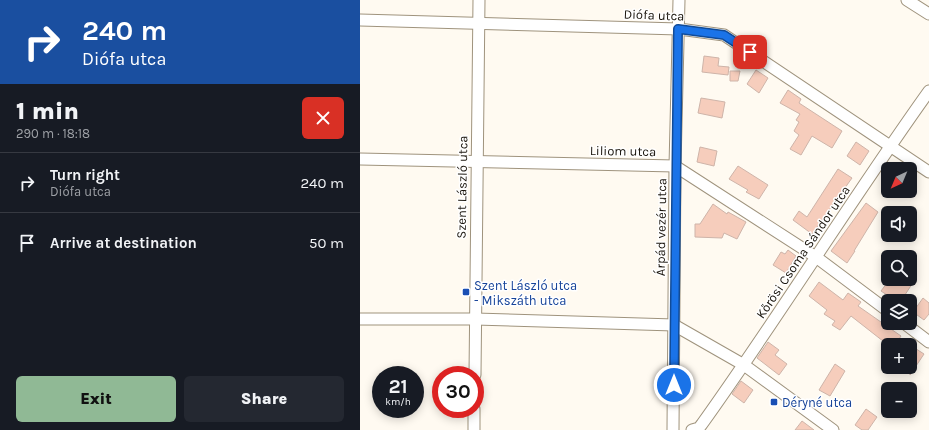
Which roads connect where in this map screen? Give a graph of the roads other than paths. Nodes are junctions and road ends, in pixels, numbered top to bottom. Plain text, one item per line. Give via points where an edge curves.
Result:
1 (479, 0) edge
2 (679, 0) edge
3 (907, 0) edge
4 (929, 14) edge
5 (360, 20) edge
6 (479, 24) junction
7 (678, 29) junction
8 (929, 91) edge
9 (890, 146) junction
10 (360, 159) edge
11 (476, 162) junction
12 (676, 166) junction
13 (929, 172) edge
14 (816, 257) junction
15 (881, 306) edge
16 (360, 319) edge
17 (475, 319) junction
18 (674, 325) junction
19 (913, 330) edge
20 (929, 342) edge
21 (744, 365) junction
22 (475, 366) edge
23 (474, 418) edge
24 (697, 429) edge
25 (474, 430) edge
26 (673, 430) edge
27 (833, 430) edge

1 - 6 street, Szent László utca
2 - 7 street, Árpád vezér utca
3 - 4 street
5 - 6 street, Diófa utca
6 - 7 street, Diófa utca
6 - 11 street, Szent László utca
7 - 9 street, Diófa utca via 724,35
7 - 12 street, Árpád vezér utca
8 - 9 street, Kőrösi Csoma Sándor utca
9 - 13 street, Diófa utca
9 - 14 street, Kőrösi Csoma Sándor utca
10 - 11 street, Liliom utca
11 - 12 street, Liliom utca
11 - 17 street, Szent László utca
12 - 14 street
12 - 18 street, Árpád vezér utca
14 - 15 street
14 - 21 street, Kőrösi Csoma Sándor utca
16 - 17 street
17 - 18 street
17 - 22 street, Szent László utca
18 - 21 street
18 - 26 street, Árpád vezér utca
19 - 20 street
21 - 24 street, Kőrösi Csoma Sándor utca
21 - 27 street
23 - 25 street

